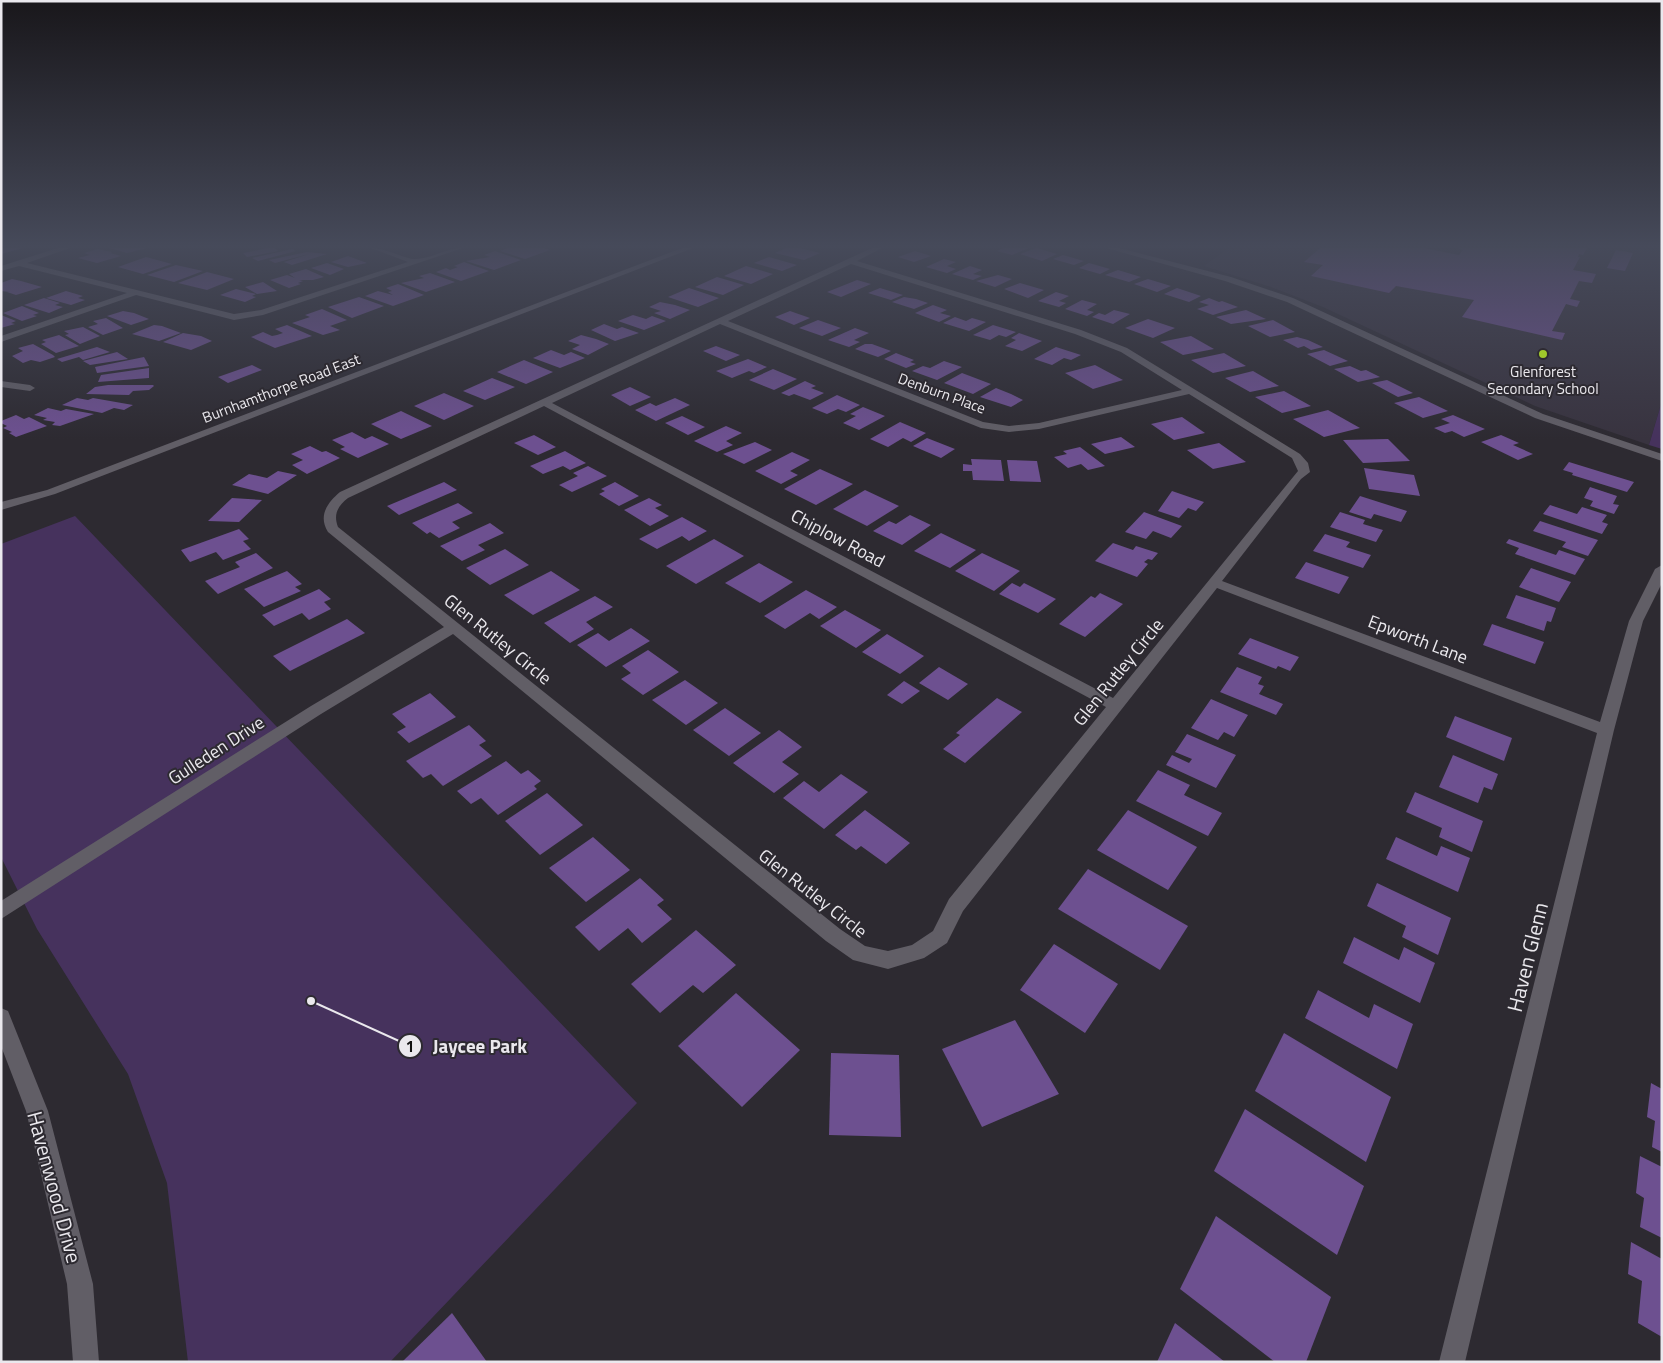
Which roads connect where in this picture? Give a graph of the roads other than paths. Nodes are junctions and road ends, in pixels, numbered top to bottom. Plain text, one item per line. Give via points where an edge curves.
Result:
1 (81, 312) edge
2 (208, 312) edge
3 (264, 312) edge
4 (523, 312) edge
5 (740, 312) edge
6 (1013, 312) edge
7 (1315, 312) edge
8 (720, 321) junction
9 (1, 340) edge
10 (1, 384) edge
11 (30, 388) dead end
12 (1191, 391) junction
13 (545, 403) junction
14 (1662, 458) edge
15 (51, 492) junction
16 (1, 506) edge
17 (1, 518) edge
18 (1662, 569) edge
19 (1216, 583) junction
20 (455, 627) junction
21 (1114, 705) junction
22 (1606, 730) junction
23 (1, 911) edge
24 (1, 1018) edge
25 (86, 1362) edge
26 (1452, 1362) edge

1 - 9 street
2 - 3 street via 241,316
4 - 15 street, Burnhamthorpe Road East
5 - 8 street, Glen Rutley Circle
6 - 12 street, Glen Rutley Circle via 1124,350
7 - 14 street via 1539,416
8 - 12 street, Denburn Place via 981,425 1009,429 1039,426
8 - 13 street, Glen Rutley Circle
10 - 11 street
12 - 19 street, Glen Rutley Circle via 1296,456 1304,472
13 - 20 street, Glen Rutley Circle via 344,496 330,509 328,518 332,528
13 - 21 street, Chiplow Road
15 - 16 street, Burnhamthorpe Road East
15 - 17 street, Burnhamthorpe Road East
18 - 22 street, Haven Glenn via 1636,621
19 - 21 street, Glen Rutley Circle
19 - 22 street, Epworth Lane
20 - 21 street, Glen Rutley Circle via 833,935 860,954 888,960 917,952 940,937 956,905
20 - 23 street, Gulleden Drive via 316,710
22 - 26 street, Haven Glenn
24 - 25 street, Havenwood Drive via 36,1111 78,1274

